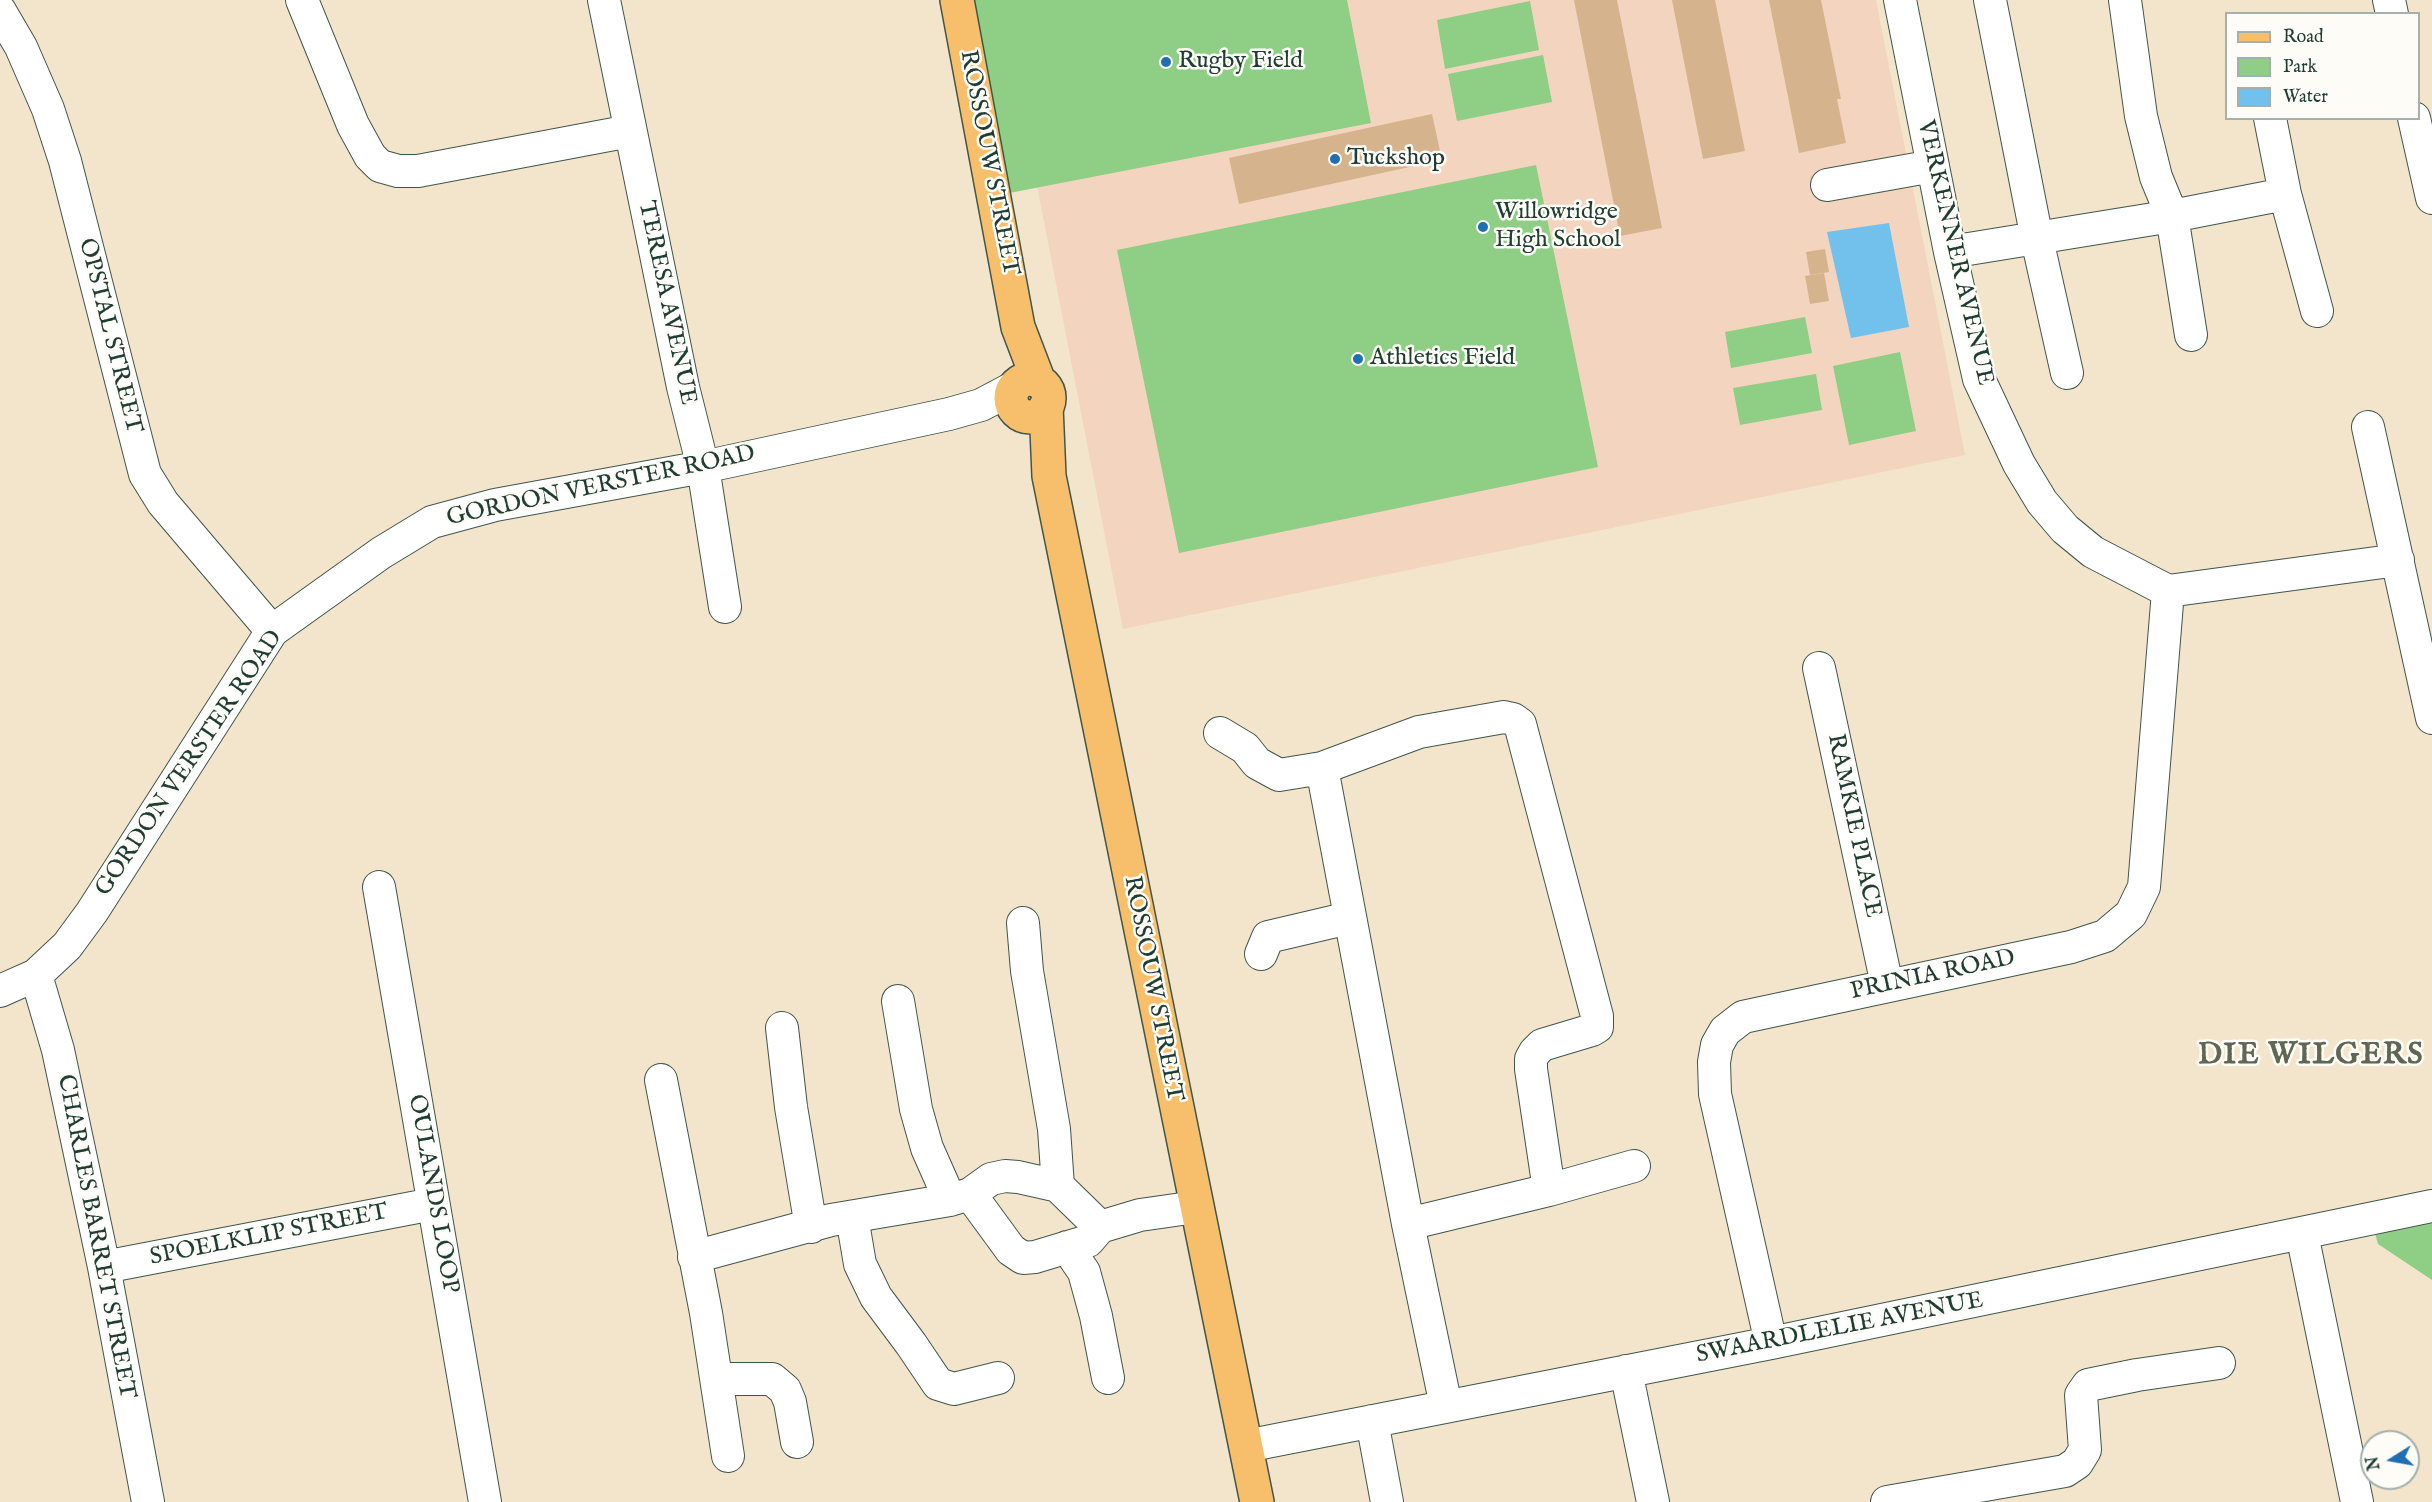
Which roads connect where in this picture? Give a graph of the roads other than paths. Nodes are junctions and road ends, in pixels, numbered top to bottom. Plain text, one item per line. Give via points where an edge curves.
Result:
1 (302, 0) edge
2 (604, 0) edge
3 (957, 0) edge
4 (1900, 0) edge
5 (1990, 0) edge
6 (2125, 0) edge
7 (0, 11) edge
8 (2270, 120) edge
9 (2414, 120) edge
10 (630, 130) junction
11 (1933, 166) junction
12 (1827, 185) dead end
13 (2285, 194) junction
14 (2432, 198) edge
15 (2172, 216) junction
16 (2037, 238) junction
17 (1950, 252) junction
18 (2317, 311) dead end
19 (2191, 335) dead end
20 (2067, 373) dead end
21 (1026, 398) junction
22 (2368, 427) dead end
23 (703, 467) junction
24 (2398, 560) junction
25 (2168, 591) junction
26 (725, 607) dead end
27 (272, 631) junction
28 (1819, 668) dead end
29 (2432, 718) edge
30 (1220, 733) dead end
31 (1322, 768) junction
32 (379, 887) dead end
33 (1349, 918) junction
34 (1023, 923) dead end
35 (1261, 954) dead end
36 (36, 975) junction
37 (1887, 985) junction
38 (0, 991) edge
39 (898, 1001) dead end
40 (782, 1028) dead end
41 (661, 1080) dead end
42 (1634, 1166) dead end
43 (1058, 1186) junction
44 (1549, 1190) junction
45 (960, 1197) junction
46 (434, 1204) junction
47 (2432, 1206) edge
48 (1196, 1207) junction
49 (852, 1217) junction
50 (1408, 1224) junction
51 (811, 1227) junction
52 (1100, 1227) junction
53 (2302, 1234) junction
54 (1067, 1247) junction
55 (694, 1257) junction
56 (104, 1268) junction
57 (1771, 1343) junction
58 (2219, 1364) dead end
59 (1626, 1371) junction
60 (998, 1378) dead end
61 (1108, 1378) dead end
62 (717, 1379) junction
63 (1446, 1406) junction
64 (1372, 1421) junction
65 (797, 1442) dead end
66 (1246, 1446) junction
67 (728, 1456) dead end
68 (148, 1502) edge
69 (484, 1502) edge
70 (1257, 1502) edge
71 (1387, 1502) edge
72 (1653, 1502) edge
73 (1887, 1502) edge
74 (2357, 1502) edge

1 - 10 street via 353,125 380,166 418,171
2 - 10 street, TERESA AVENUE
3 - 21 main road, ROSSOUW STREET via 1018,327
4 - 11 street, VERKENNER AVENUE
5 - 16 street
6 - 15 street via 2141,116 2156,177
7 - 27 street, OPSTAL STREET via 21,47 48,109 65,161 145,474 163,503
8 - 13 street
9 - 14 street
10 - 23 street, TERESA AVENUE
11 - 12 street
11 - 17 street, VERKENNER AVENUE
13 - 15 street
13 - 18 street
15 - 16 street
15 - 19 street
16 - 17 street
16 - 20 street
17 - 25 street, VERKENNER AVENUE via 1979,379 2002,431 2042,502 2065,529 2093,552
21 - 23 street, GORDON VERSTER ROAD
21 - 48 main road, ROSSOUW STREET via 1049,476
22 - 24 street
23 - 26 street, TERESA AVENUE
23 - 27 street, GORDON VERSTER ROAD via 495,505 432,522 381,553
24 - 25 street
24 - 29 street
25 - 37 street, PRINIA ROAD via 2144,887 2131,914 2105,936 2072,947
27 - 36 street, GORDON VERSTER ROAD via 92,912 67,946
28 - 37 street, RAMKIE PLACE
30 - 31 street via 1279,775
31 - 33 street
31 - 44 street via 1419,732 1504,717 1520,724 1598,1016 1597,1026 1592,1030 1542,1045 1531,1059
32 - 46 street, OULANDS LOOP
33 - 35 street via 1268,937
33 - 50 street
34 - 43 street via 1027,971 1054,1128
36 - 38 street, GORDON VERSTER ROAD
36 - 56 street, CHARLES BARRET STREET via 57,1050
37 - 57 street, PRINIA ROAD via 1743,1017 1725,1031 1717,1045 1715,1094
39 - 45 street via 916,1109 927,1148
40 - 51 street
41 - 55 street
42 - 44 street
43 - 45 street via 1005,1176 991,1179
43 - 52 street
44 - 50 street
45 - 49 street
45 - 54 street via 1023,1258
46 - 56 street, SPOELKLIP STREET
46 - 69 street, OULANDS LOOP
47 - 53 street, SWAARDLELIE AVENUE
48 - 52 street via 1140,1215
48 - 66 main road, ROSSOUW STREET
49 - 51 street
49 - 60 street via 860,1264 876,1298 938,1384 954,1389
50 - 63 street
51 - 55 street
52 - 54 street via 1088,1241
53 - 57 street, SWAARDLELIE AVENUE
53 - 74 street
54 - 61 street via 1084,1272
55 - 62 street
56 - 68 street, CHARLES BARRET STREET
57 - 59 street, SWAARDLELIE AVENUE
58 - 73 street via 2088,1385 2081,1395 2085,1450 2077,1463 2065,1471
59 - 63 street, SWAARDLELIE AVENUE
59 - 72 street
62 - 65 street via 772,1379 785,1390 790,1402
62 - 67 street
63 - 64 street, SWAARDLELIE AVENUE
64 - 66 street, SWAARDLELIE AVENUE
64 - 71 street
66 - 70 main road, ROSSOUW STREET

